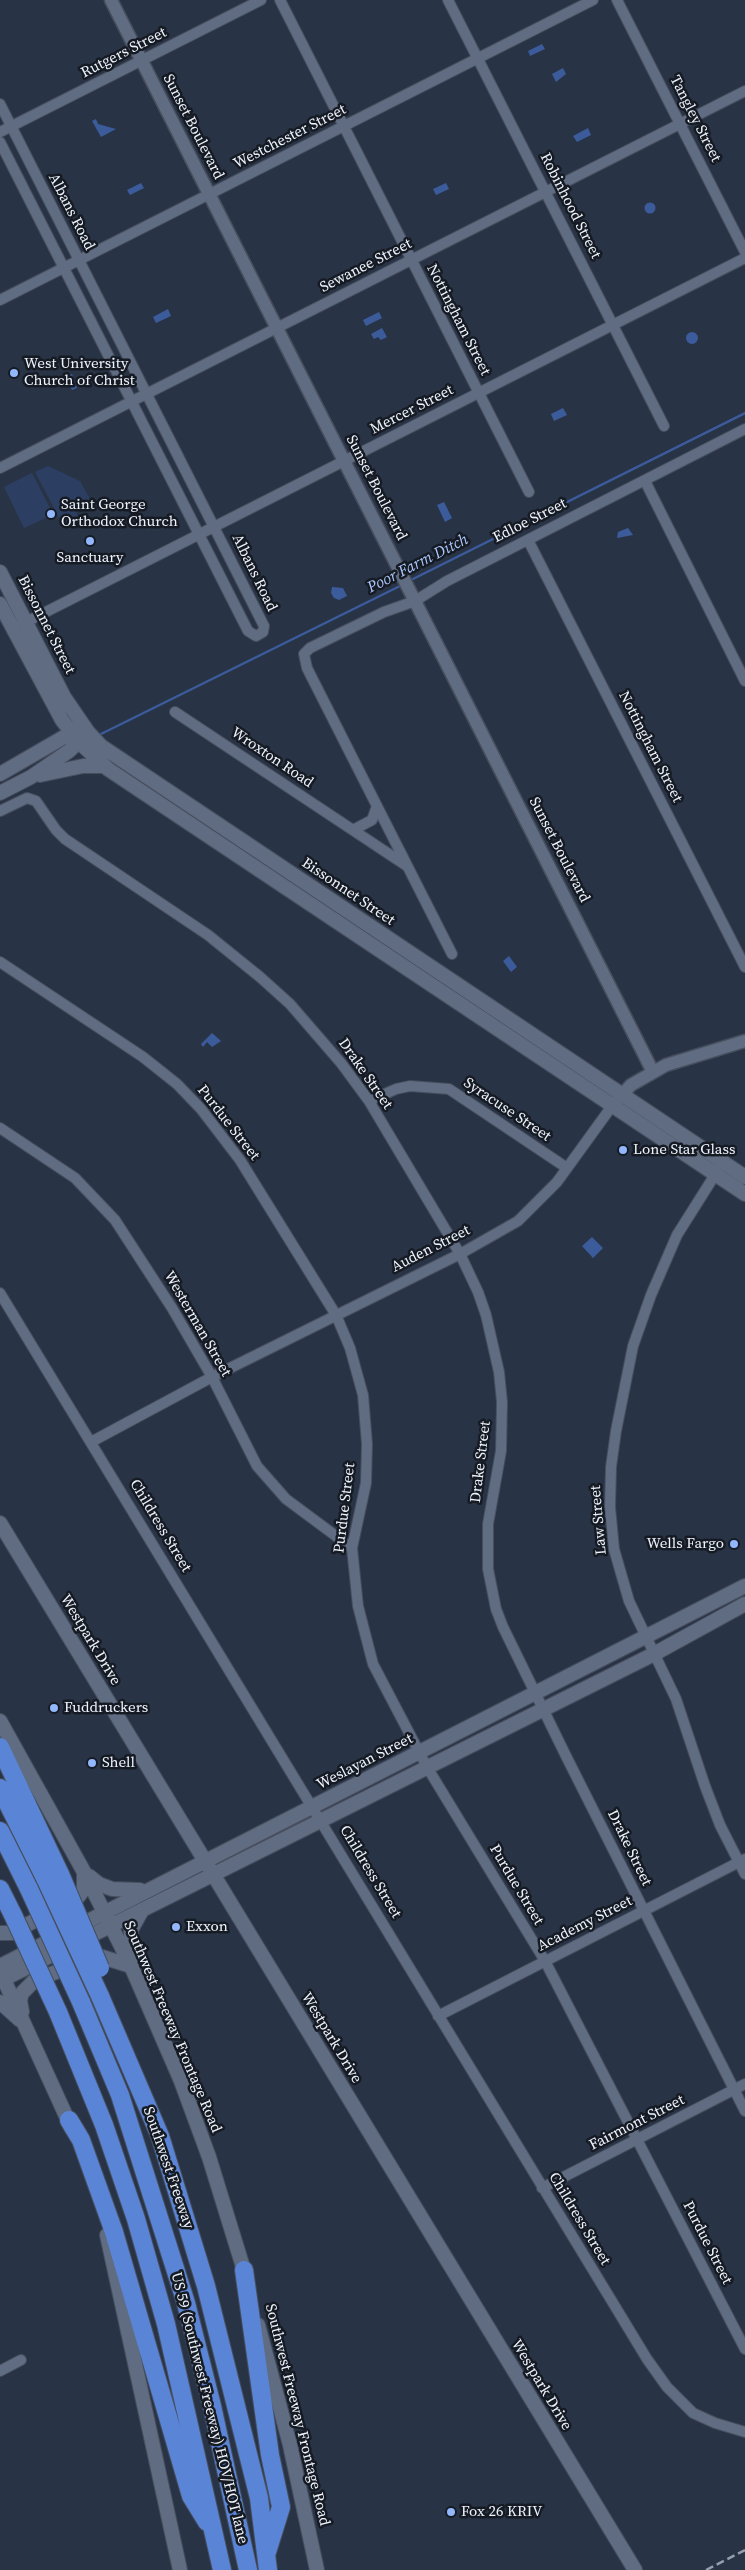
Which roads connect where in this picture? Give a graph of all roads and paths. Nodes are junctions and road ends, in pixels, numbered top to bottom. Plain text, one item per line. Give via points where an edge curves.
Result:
1 (111, 0) edge
2 (261, 0) edge
3 (280, 0) edge
4 (448, 0) edge
5 (593, 0) edge
6 (617, 0) edge
7 (478, 58) junction
8 (142, 60) junction
9 (745, 91) edge
10 (0, 104) edge
11 (680, 124) junction
12 (11, 126) junction
13 (344, 126) junction
14 (0, 132) edge
15 (0, 142) edge
16 (546, 192) junction
17 (209, 194) junction
18 (745, 252) edge
19 (745, 258) edge
20 (79, 260) junction
21 (411, 260) junction
22 (64, 268) junction
23 (0, 300) edge
24 (613, 325) junction
25 (277, 328) junction
26 (478, 392) junction
27 (147, 394) junction
28 (132, 401) junction
29 (664, 426) dead end
30 (745, 429) edge
31 (344, 461) junction
32 (0, 468) edge
33 (645, 481) junction
34 (529, 492) dead end
35 (214, 526) junction
36 (199, 534) junction
37 (528, 540) junction
38 (0, 572) edge
39 (412, 596) junction
40 (0, 604) edge
41 (26, 622) junction
42 (10, 623) junction
43 (745, 681) edge
44 (175, 712) dead end
45 (79, 736) junction
46 (104, 766) junction
47 (0, 774) edge
48 (32, 777) junction
49 (0, 793) edge
50 (377, 806) junction
51 (0, 811) edge
52 (353, 830) junction
53 (255, 849) junction
54 (247, 862) junction
55 (408, 867) junction
56 (452, 954) dead end
57 (0, 962) edge
58 (745, 967) edge
59 (446, 978) junction
60 (438, 990) junction
61 (745, 1041) edge
62 (653, 1072) junction
63 (622, 1095) junction
64 (369, 1102) junction
65 (612, 1106) junction
66 (0, 1128) edge
67 (567, 1168) junction
68 (719, 1168) junction
69 (745, 1177) edge
70 (745, 1194) edge
71 (460, 1254) junction
72 (0, 1293) edge
73 (336, 1315) junction
74 (212, 1377) junction
75 (91, 1442) junction
76 (0, 1523) edge
77 (352, 1548) junction
78 (745, 1586) edge
79 (745, 1604) edge
80 (645, 1636) junction
81 (654, 1654) junction
82 (536, 1693) junction
83 (543, 1709) junction
84 (0, 1721) edge
85 (0, 1747) edge
86 (419, 1753) junction
87 (427, 1767) junction
88 (0, 1788) edge
89 (313, 1807) junction
90 (321, 1821) junction
91 (0, 1831) edge
92 (204, 1860) junction
93 (742, 1861) edge
94 (84, 1872) junction
95 (745, 1874) edge
96 (213, 1875) junction
97 (53, 1877) junction
98 (146, 1890) junction
99 (3, 1895) edge
100 (105, 1911) junction
101 (141, 1911) junction
102 (643, 1911) junction
103 (112, 1926) junction
104 (0, 1933) edge
105 (545, 1961) junction
106 (131, 1966) junction
107 (1, 1974) edge
108 (0, 2002) edge
109 (438, 2016) junction
110 (25, 2024) junction
111 (745, 2084) edge
112 (734, 2090) junction
113 (745, 2111) edge
114 (69, 2120) junction
115 (637, 2139) junction
116 (542, 2188) junction
117 (244, 2270) junction
118 (745, 2349) edge
119 (21, 2360) dead end
120 (0, 2371) edge
121 (745, 2432) edge
122 (214, 2534) junction
123 (266, 2563) edge
124 (180, 2570) edge
125 (222, 2570) edge
126 (248, 2570) edge
127 (317, 2570) edge
128 (635, 2570) edge

1 - 8 street, Sunset Boulevard
2 - 8 street, Rutgers Street
3 - 13 street, Nottingham Street
4 - 7 street, Robinhood Street
5 - 7 street, Westchester Street
6 - 11 street, Tangley Street
7 - 13 street, Westchester Street
7 - 16 street, Robinhood Street
8 - 12 street, Rutgers Street
8 - 17 street, Sunset Boulevard
9 - 11 street, Sewanee Street
10 - 12 street, Albans Road
11 - 16 street, Sewanee Street
11 - 18 street, Tangley Street
12 - 14 street, Rutgers Street
12 - 20 street, Albans Road
13 - 17 street, Westchester Street
13 - 21 street, Nottingham Street
15 - 22 street, Albans Road
16 - 21 street, Sewanee Street
16 - 24 street, Robinhood Street
17 - 20 street, Westchester Street
17 - 25 street, Sunset Boulevard
19 - 24 street, Mercer Street
20 - 22 street, Westchester Street
20 - 27 street, Albans Road
21 - 25 street, Sewanee Street
21 - 26 street, Nottingham Street
22 - 23 street, Westchester Street
22 - 28 street, Albans Road
24 - 26 street, Mercer Street
24 - 29 street, Robinhood Street
25 - 27 street, Sewanee Street
25 - 31 street, Sunset Boulevard
26 - 31 street, Mercer Street
26 - 34 street, Nottingham Street
27 - 28 street, Sewanee Street
27 - 35 street, Albans Road
28 - 32 street, Sewanee Street
28 - 36 street, Albans Road
30 - 33 street, Edloe Street
31 - 35 street, Mercer Street
31 - 39 street, Sunset Boulevard
33 - 37 street, Edloe Street
33 - 43 street
35 - 36 street, Mercer Street
35 - 36 street, Albans Road via 264,626 263,632 256,636 248,632
36 - 41 street, Mercer Street
37 - 39 street, Edloe Street
37 - 58 street, Nottingham Street
38 - 41 main road, Bissonnet Street
39 - 50 street, Edloe Street via 304,654 304,663
39 - 62 street, Sunset Boulevard
40 - 42 main road, Bissonnet Street
41 - 42 street, Mercer Street
41 - 45 main road, Bissonnet Street via 64,697
42 - 45 main road, Bissonnet Street via 51,704
44 - 52 street, Wroxton Road
45 - 46 main road, Bissonnet Street
45 - 47 main road
45 - 48 main road
45 - 53 main road, Bissonnet Street
46 - 48 main road via 83,766
46 - 54 main road, Bissonnet Street
48 - 49 main road
50 - 52 street via 372,820
50 - 55 street
51 - 64 street, Drake Street via 27,798 36,802 65,839 208,935 260,977 317,1034
52 - 55 street, Wroxton Road
53 - 54 main road
53 - 59 main road, Bissonnet Street
54 - 60 main road, Bissonnet Street
55 - 56 street
57 - 73 street, Purdue Street via 143,1057 201,1109 240,1160
59 - 60 main road
59 - 63 main road, Bissonnet Street
60 - 65 main road, Bissonnet Street
61 - 62 street, Auden Street
62 - 63 street, Auden Street via 631,1085
63 - 65 street, Auden Street
63 - 68 main road, Bissonnet Street
64 - 67 street, Syracuse Street via 410,1086 449,1089
64 - 71 street, Drake Street
65 - 67 street, Auden Street
65 - 68 main road, Bissonnet Street
66 - 74 street, Westerman Street via 76,1178 115,1220
67 - 71 street, Auden Street via 545,1196 518,1220
68 - 69 main road, Bissonnet Street
68 - 70 main road, Bissonnet Street
68 - 80 street, Law Street via 677,1235 651,1295 633,1346 616,1431 610,1483 614,1549 629,1601
71 - 73 street, Auden Street
71 - 82 street, Drake Street via 486,1315 494,1343 500,1387 500,1451 488,1524 488,1569 492,1595 503,1627
72 - 75 street, Childress Street
73 - 74 street, Auden Street
73 - 77 street, Purdue Street via 350,1348 362,1395 367,1444 366,1484
74 - 75 street, Auden Street
74 - 77 street, Westerman Street via 248,1450 264,1474 286,1499
75 - 89 street, Childress Street
76 - 92 main road, Westpark Drive
77 - 86 street, Purdue Street via 358,1606 372,1664
78 - 80 main road, Weslayan Street
79 - 81 main road
80 - 81 street, Law Street
80 - 82 main road, Weslayan Street
81 - 83 main road
81 - 93 street, Law Street via 676,1699 720,1826
82 - 83 street, Drake Street
82 - 86 main road, Weslayan Street
83 - 87 main road
83 - 102 street, Drake Street
84 - 94 main road, Southwest Freeway Frontage Road
85 - 97 highway
86 - 87 street, Purdue Street
86 - 89 main road, Weslayan Street
87 - 90 main road
87 - 105 street, Purdue Street
88 - 97 highway
89 - 90 street, Childress Street
89 - 92 main road, Weslayan Street
90 - 96 main road
90 - 109 street, Childress Street
91 - 126 highway, US 59 (Southwest Freeway) HOV/HOT lane, bridge via 81,2002 120,2095 186,2302
92 - 96 main road, Westpark Drive
92 - 98 main road, Weslayan Street
93 - 95 street, Law Street
93 - 102 street, Academy Street
94 - 98 main road via 99,1884 122,1892
94 - 100 main road, Southwest Freeway Frontage Road
94 - 104 main road via 84,1889 78,1897 12,1933
96 - 101 main road
96 - 128 main road, Westpark Drive
97 - 123 highway, Southwest Freeway, bridge via 105,1994 160,2136 206,2286 234,2396 258,2498
98 - 100 main road, Weslayan Street
99 - 122 highway, bridge via 58,2012 104,2125 136,2219 166,2324
100 - 103 main road, Southwest Freeway Frontage Road
100 - 107 main road, Weslayan Street
101 - 103 main road
101 - 106 main road via 131,1930
102 - 105 street, Academy Street
102 - 112 street, Drake Street
103 - 106 main road, Southwest Freeway Frontage Road
103 - 107 main road
105 - 109 street, Academy Street
105 - 115 street, Purdue Street
106 - 110 main road via 100,1956 35,1980 27,1986 20,2000
106 - 117 main road, Southwest Freeway Frontage Road via 181,2081 209,2157
107 - 110 main road
108 - 110 main road
109 - 116 street, Childress Street
110 - 114 main road
111 - 112 street, Fairmont Street
112 - 113 street, Drake Street
112 - 115 street, Fairmont Street
114 - 122 highway via 81,2140 114,2232 191,2496
114 - 124 main road via 106,2232
115 - 116 street, Fairmont Street
115 - 118 street, Purdue Street
116 - 121 street, Childress Street via 625,2325 667,2387 694,2412 715,2423
117 - 123 highway via 270,2456 281,2507
117 - 127 main road, Southwest Freeway Frontage Road via 290,2445
119 - 120 street
122 - 125 highway

